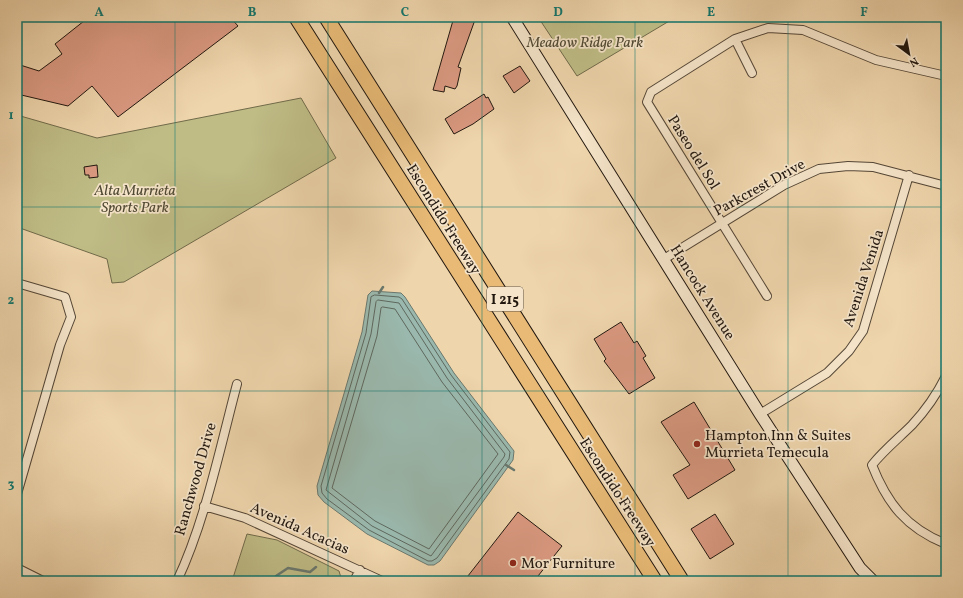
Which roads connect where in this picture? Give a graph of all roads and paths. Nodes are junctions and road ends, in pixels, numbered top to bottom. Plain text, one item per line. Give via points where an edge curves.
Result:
1 (296, 17) edge
2 (326, 17) edge
3 (512, 17) edge
4 (735, 39) junction
5 (752, 73) dead end
6 (946, 76) edge
7 (909, 175) junction
8 (946, 186) edge
9 (722, 223) junction
10 (664, 258) junction
11 (17, 283) edge
12 (767, 296) dead end
13 (946, 376) edge
14 (237, 384) dead end
15 (760, 414) junction
16 (17, 494) edge
17 (204, 506) junction
18 (946, 544) edge
19 (17, 568) edge
20 (360, 570) junction
21 (43, 581) edge
22 (177, 581) edge
23 (354, 581) edge
24 (382, 581) edge
25 (655, 581) edge
26 (682, 581) edge
27 (873, 581) edge

1 - 25 highway, Escondido Freeway / I 215
2 - 26 highway, Escondido Freeway / I 215
3 - 10 main road, Hancock Avenue
4 - 5 street
4 - 6 street via 768,28 802,30 876,60
4 - 9 street, Paseo del Sol via 658,86 651,92 647,102
7 - 8 street, Parkcrest Drive
7 - 9 street, Parkcrest Drive via 873,167 819,169 784,185
7 - 15 street, Avenida Venida via 863,331 849,351 827,373
9 - 10 street, Parkcrest Drive
9 - 12 street, Paseo del Sol
10 - 15 main road, Hancock Avenue
11 - 16 street via 65,297 71,317 60,345
13 - 18 street via 935,397 912,425 872,464 881,488 903,518 933,539
14 - 17 street, Ranchwood Drive
15 - 27 main road, Hancock Avenue via 860,568
17 - 20 street, Avenida Acacias via 245,518
17 - 22 street, Ranchwood Drive
19 - 21 street
20 - 23 street
20 - 24 street, Avenida Acacias

